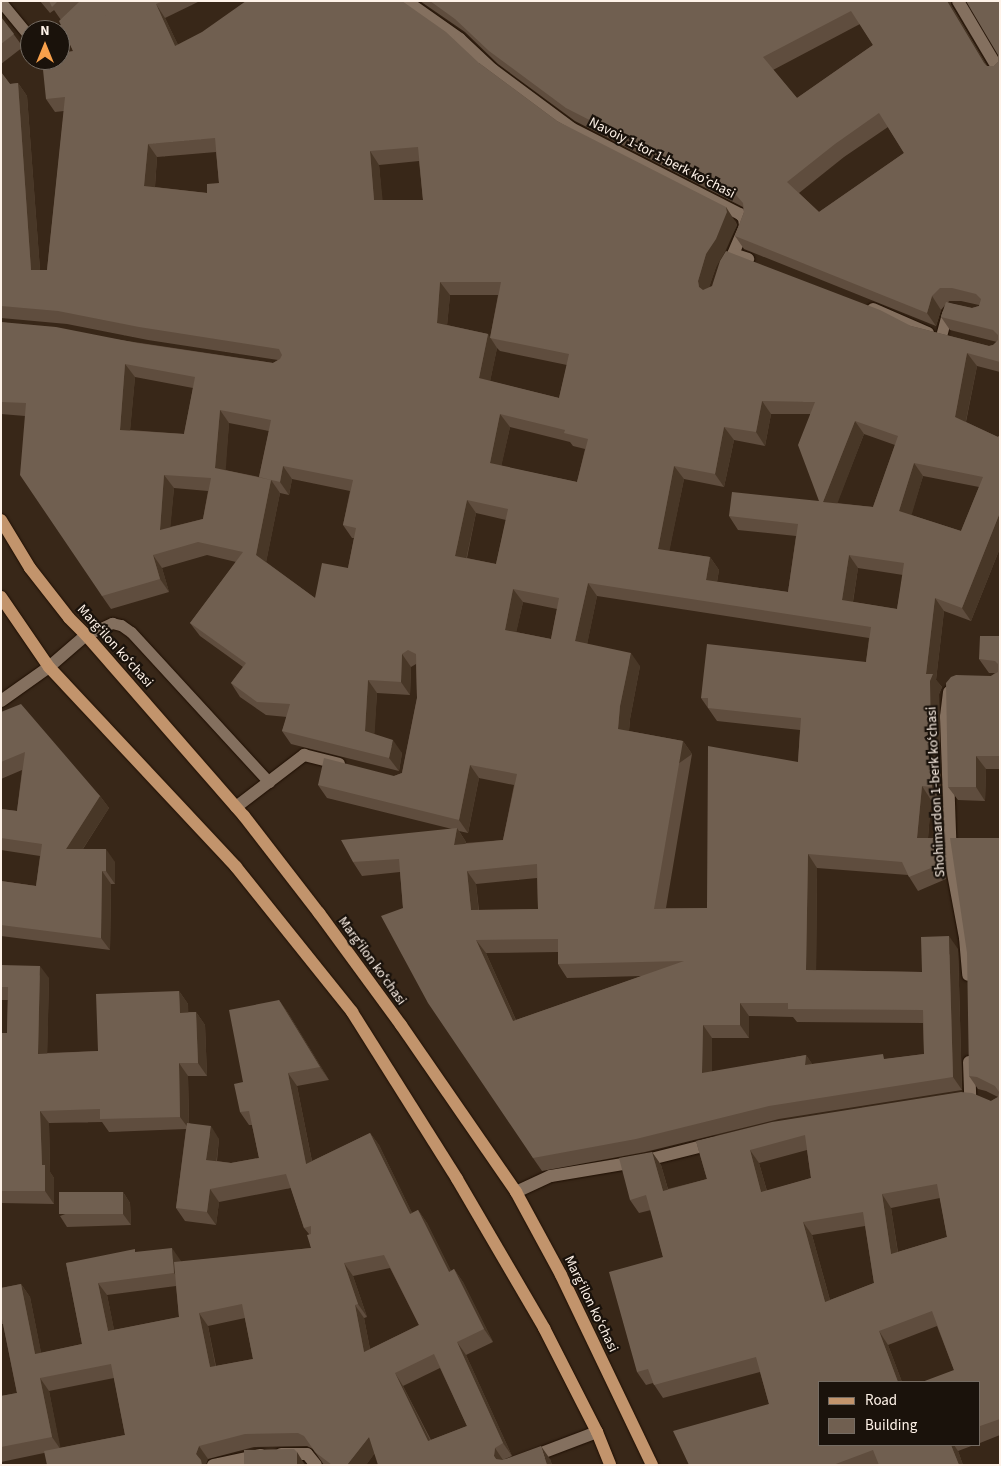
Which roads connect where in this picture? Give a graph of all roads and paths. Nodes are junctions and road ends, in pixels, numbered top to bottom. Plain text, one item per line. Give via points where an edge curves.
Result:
1 (93, 1) edge
2 (406, 1) edge
3 (958, 1) edge
4 (1, 2) edge
5 (70, 23) edge
6 (20, 25) edge
7 (1000, 72) edge
8 (760, 264) edge
9 (858, 302) edge
10 (967, 310) edge
11 (945, 337) joint
12 (1, 520) edge
13 (1, 597) edge
14 (86, 635) junction
15 (49, 667) junction
16 (955, 683) edge
17 (1, 701) edge
18 (355, 768) edge
19 (269, 782) junction
20 (236, 808) junction
21 (968, 985) edge
22 (969, 1050) edge
23 (971, 1098) edge
24 (723, 1141) edge
25 (516, 1192) junction
26 (597, 1432) junction
27 (213, 1465) edge
28 (316, 1465) edge
29 (510, 1465) edge
30 (610, 1465) edge
31 (652, 1465) edge

1 - 5 lane
2 - 8 street, Navoiy 1-tor 1-berk koʻchasi via 571,128 740,214 745,226 729,259
3 - 7 street
4 - 6 lane
9 - 11 street via 922,331
10 - 11 lane via 952,308 947,314
12 - 14 main road, Margʻilon koʻchasi via 30,568
13 - 15 main road
14 - 15 street
14 - 19 lane via 112,624 131,632
14 - 20 main road, Margʻilon koʻchasi
15 - 17 street
15 - 26 main road via 236,867 352,1012 462,1187 544,1328
16 - 21 street, Shohimardon 1-berk koʻchasi via 947,694 946,717 951,863 965,938
18 - 19 street via 304,756
19 - 20 street
20 - 25 main road, Margʻilon koʻchasi via 372,985
22 - 23 street
24 - 25 street via 647,1160 551,1176
25 - 31 main road, Margʻilon koʻchasi via 561,1275
26 - 29 street
26 - 30 main road
27 - 28 street via 256,1455 307,1454

